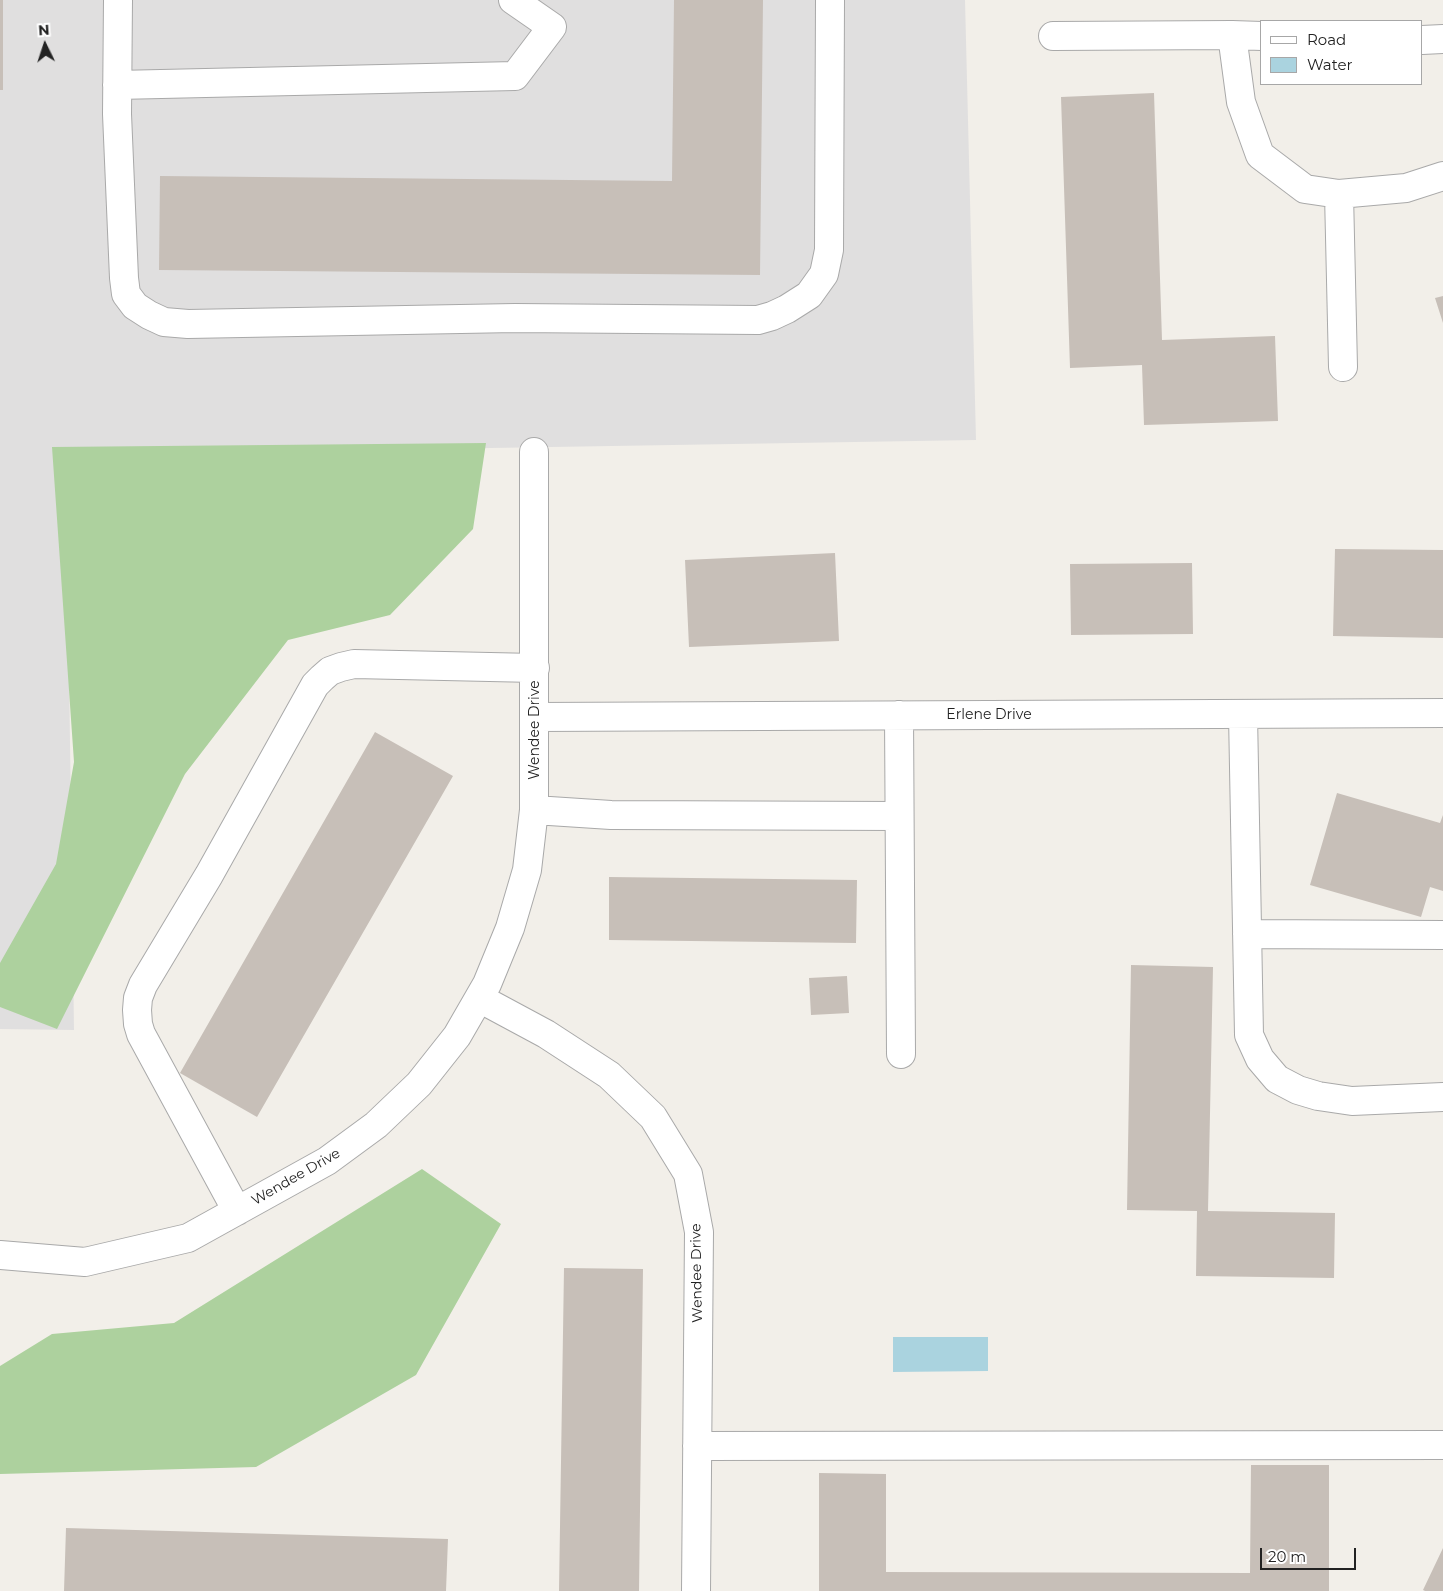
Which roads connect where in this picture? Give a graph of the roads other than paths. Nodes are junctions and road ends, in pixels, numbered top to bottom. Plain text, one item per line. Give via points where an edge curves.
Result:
1 (118, 0) edge
2 (513, 0) edge
3 (830, 0) edge
4 (1232, 35) junction
5 (1053, 36) dead end
6 (1260, 36) edge
7 (1423, 40) edge
8 (1443, 40) edge
9 (117, 85) junction
10 (1443, 176) edge
11 (1339, 194) junction
12 (1343, 367) dead end
13 (534, 452) dead end
14 (535, 668) junction
15 (1443, 713) edge
16 (1244, 714) junction
17 (899, 716) junction
18 (536, 717) junction
19 (534, 810) junction
20 (899, 816) junction
21 (1247, 934) junction
22 (1443, 936) edge
23 (479, 998) junction
24 (901, 1054) dead end
25 (1443, 1098) edge
26 (238, 1211) junction
27 (0, 1255) edge
28 (1443, 1445) edge
29 (697, 1446) junction
30 (696, 1591) edge

1 - 9 street
2 - 9 street via 552,26 515,76
3 - 9 street via 829,250 824,274 809,295 772,316 758,320 515,318 164,322 135,306 126,294
4 - 5 street
4 - 6 street
4 - 11 street via 1241,102 1260,155 1305,189
7 - 8 street
10 - 11 street via 1406,188
11 - 12 street
13 - 14 street, Wendee Drive
14 - 18 street, Wendee Drive
14 - 26 street via 354,664 330,671 315,685 209,875 143,985 137,1010 141,1034
15 - 16 street, Erlene Drive
16 - 17 street, Erlene Drive
16 - 21 street
17 - 18 street, Erlene Drive
17 - 20 street
18 - 19 street, Wendee Drive
19 - 20 street via 610,815
19 - 23 street, Wendee Drive via 526,870 510,928
20 - 24 street
21 - 22 street
21 - 25 street via 1249,1035 1260,1059 1277,1080 1311,1094 1352,1100
23 - 26 street, Wendee Drive via 456,1036 419,1084 376,1125 327,1162
23 - 29 street, Wendee Drive via 546,1034 610,1075 652,1117 688,1174 699,1232
26 - 27 street, Wendee Drive via 188,1238 85,1262
28 - 29 street
29 - 30 street, Wendee Drive

